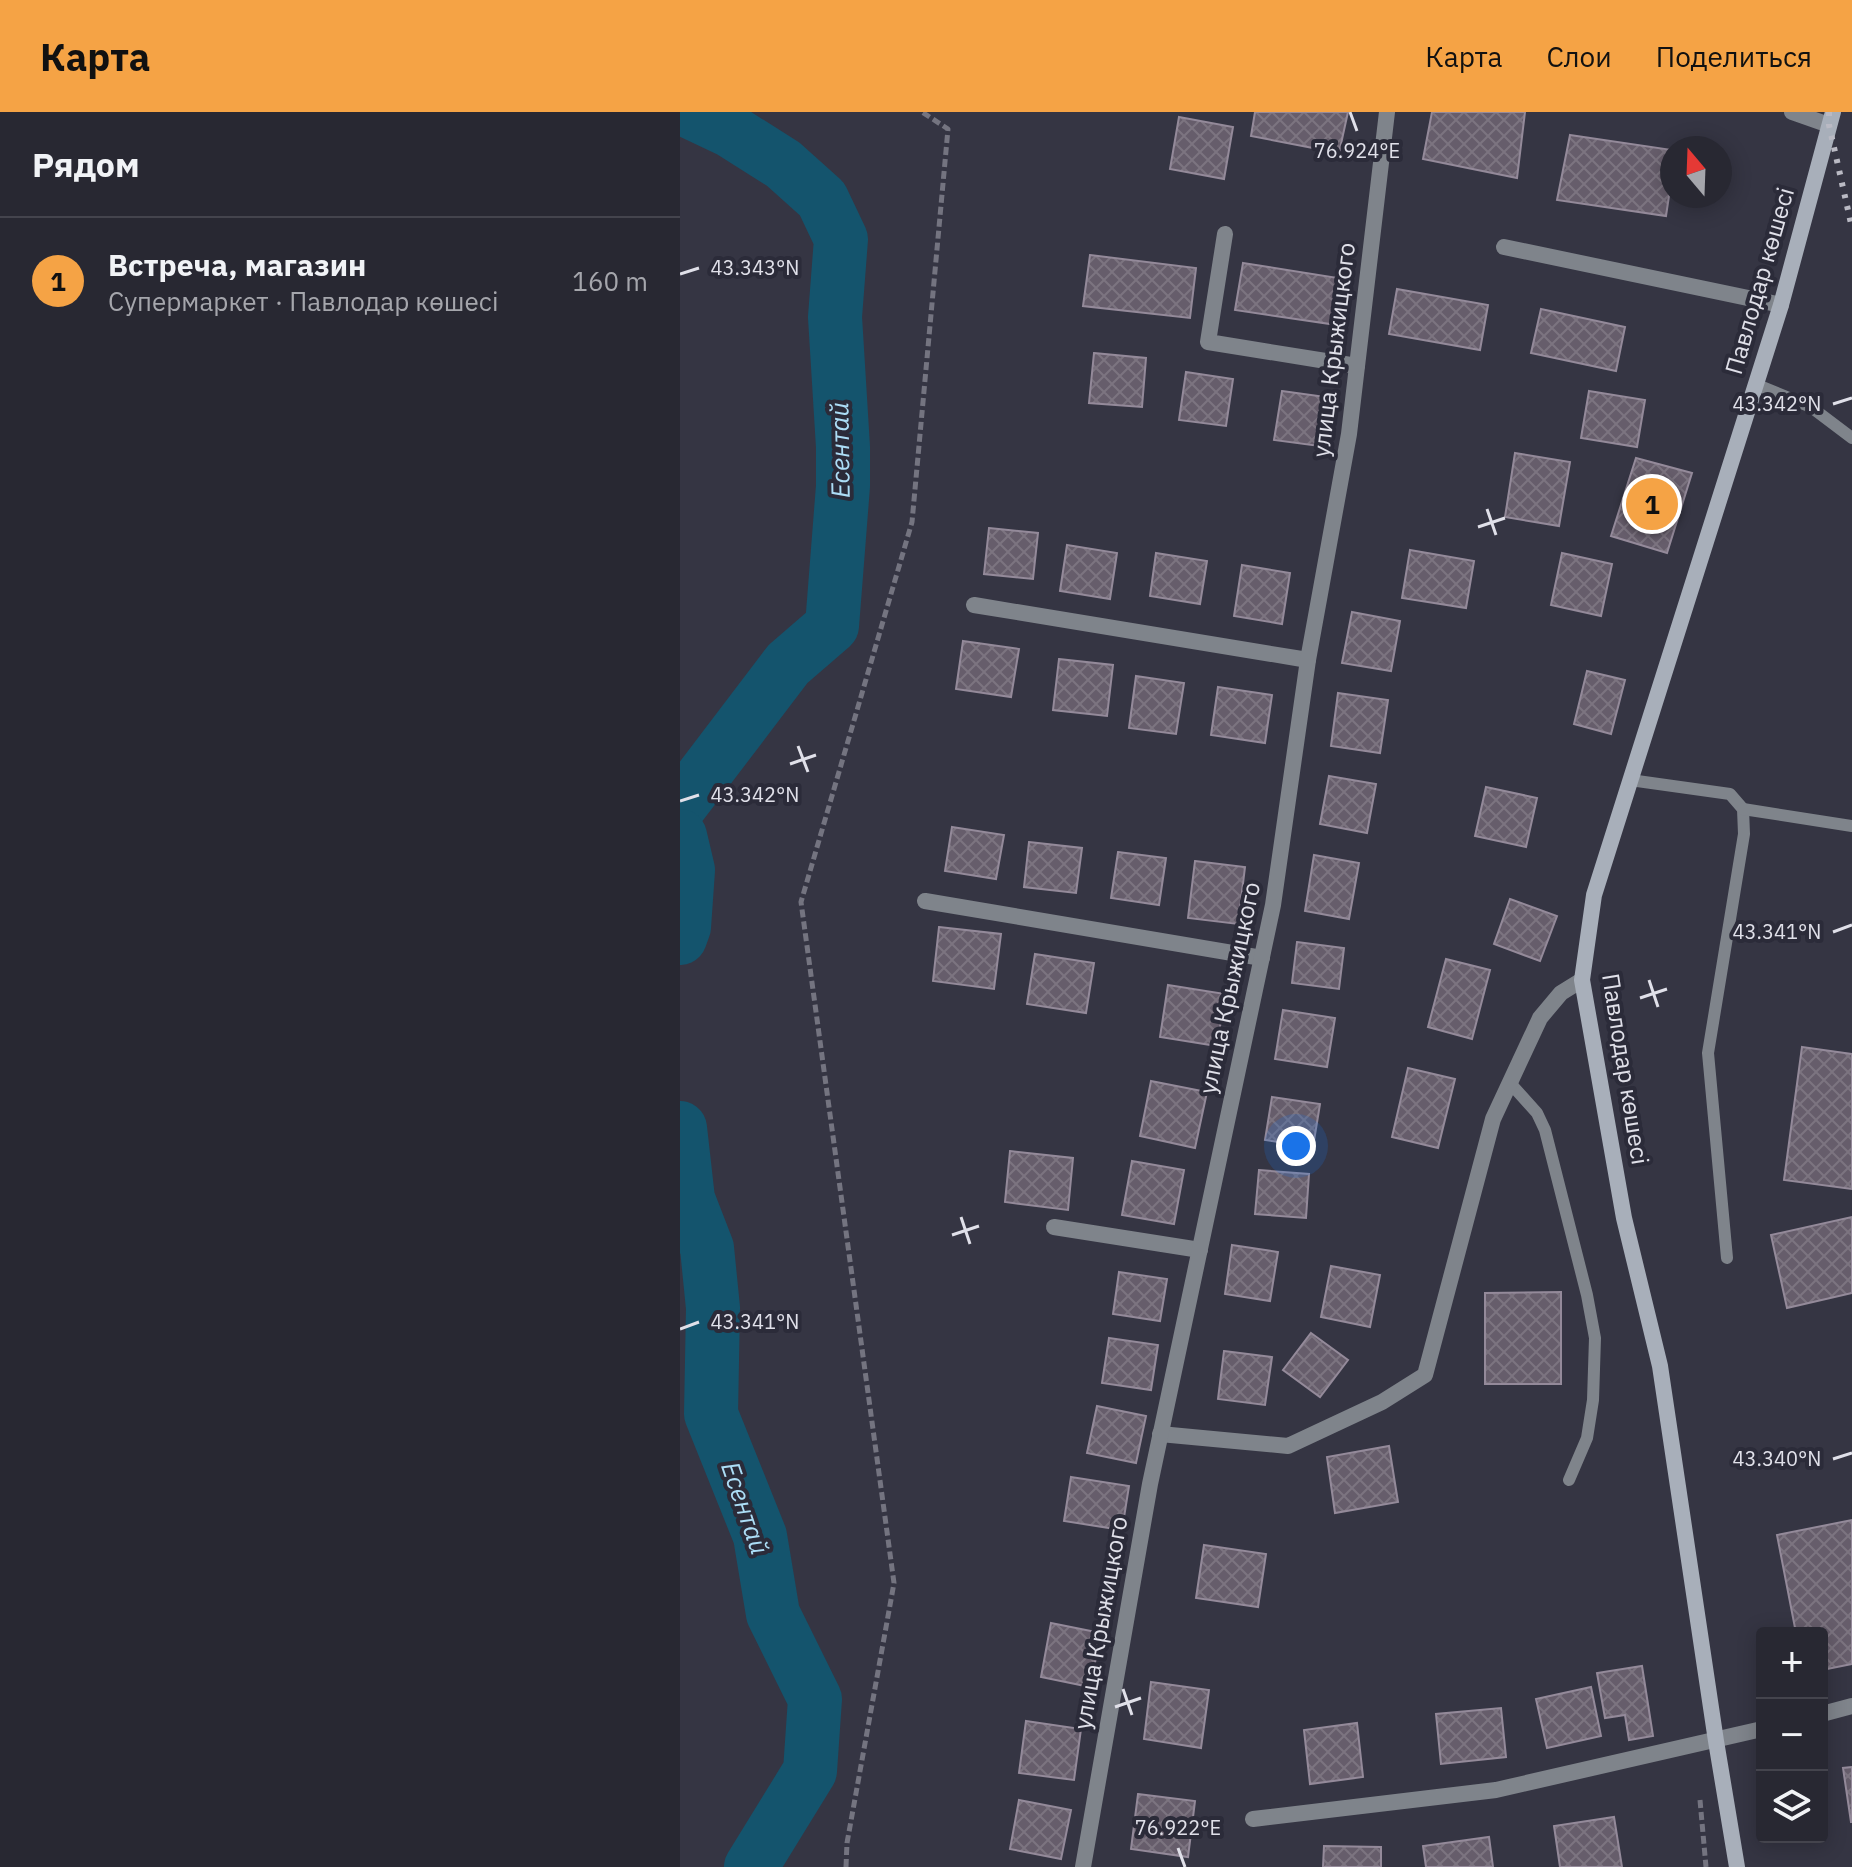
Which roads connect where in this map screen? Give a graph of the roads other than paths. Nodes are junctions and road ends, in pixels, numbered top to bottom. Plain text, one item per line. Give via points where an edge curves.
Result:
1 (1387, 112) edge
2 (1792, 112) edge
3 (1831, 118) edge
4 (1225, 234) dead end
5 (1504, 247) dead end
6 (1781, 305) junction
7 (1357, 366) junction
8 (1755, 384) junction
9 (1852, 438) edge
10 (974, 605) dead end
11 (1308, 660) junction
12 (1630, 780) junction
13 (1743, 809) junction
14 (1852, 826) edge
15 (925, 901) dead end
16 (1262, 958) junction
17 (1582, 980) junction
18 (1510, 1083) junction
19 (1054, 1227) dead end
20 (1200, 1250) junction
21 (1727, 1258) dead end
22 (1160, 1434) junction
23 (1569, 1480) dead end
24 (1852, 1706) edge
25 (1828, 1712) edge
26 (1756, 1731) edge
27 (1716, 1741) junction
28 (1253, 1819) dead end
29 (1083, 1867) edge
30 (1737, 1867) edge

1 - 7 street, улица Крыжицкого
2 - 3 street
3 - 6 street, Павлодар көшесі
4 - 7 street via 1208,342
5 - 6 street
6 - 8 street, Павлодар көшесі
7 - 11 street, улица Крыжицкого
8 - 9 lane via 1811,407
8 - 12 street, Павлодар көшесі
10 - 11 street
11 - 16 street, улица Крыжицкого
12 - 13 lane via 1730,794
12 - 17 street, Павлодар көшесі via 1594,895
13 - 14 lane
13 - 21 lane via 1744,834 1708,1053
15 - 16 street
16 - 20 street, улица Крыжицкого
17 - 18 street via 1561,993 1540,1018
17 - 27 street, Павлодар көшесі via 1624,1218 1660,1366
18 - 22 street via 1489,1132 1425,1375 1382,1402 1288,1446
18 - 23 lane via 1545,1130 1595,1338 1587,1438
19 - 20 street
20 - 22 street, улица Крыжицкого
22 - 29 street, улица Крыжицкого
24 - 25 street
26 - 27 street
27 - 28 street via 1496,1790
27 - 30 street, Павлодар көшесі

